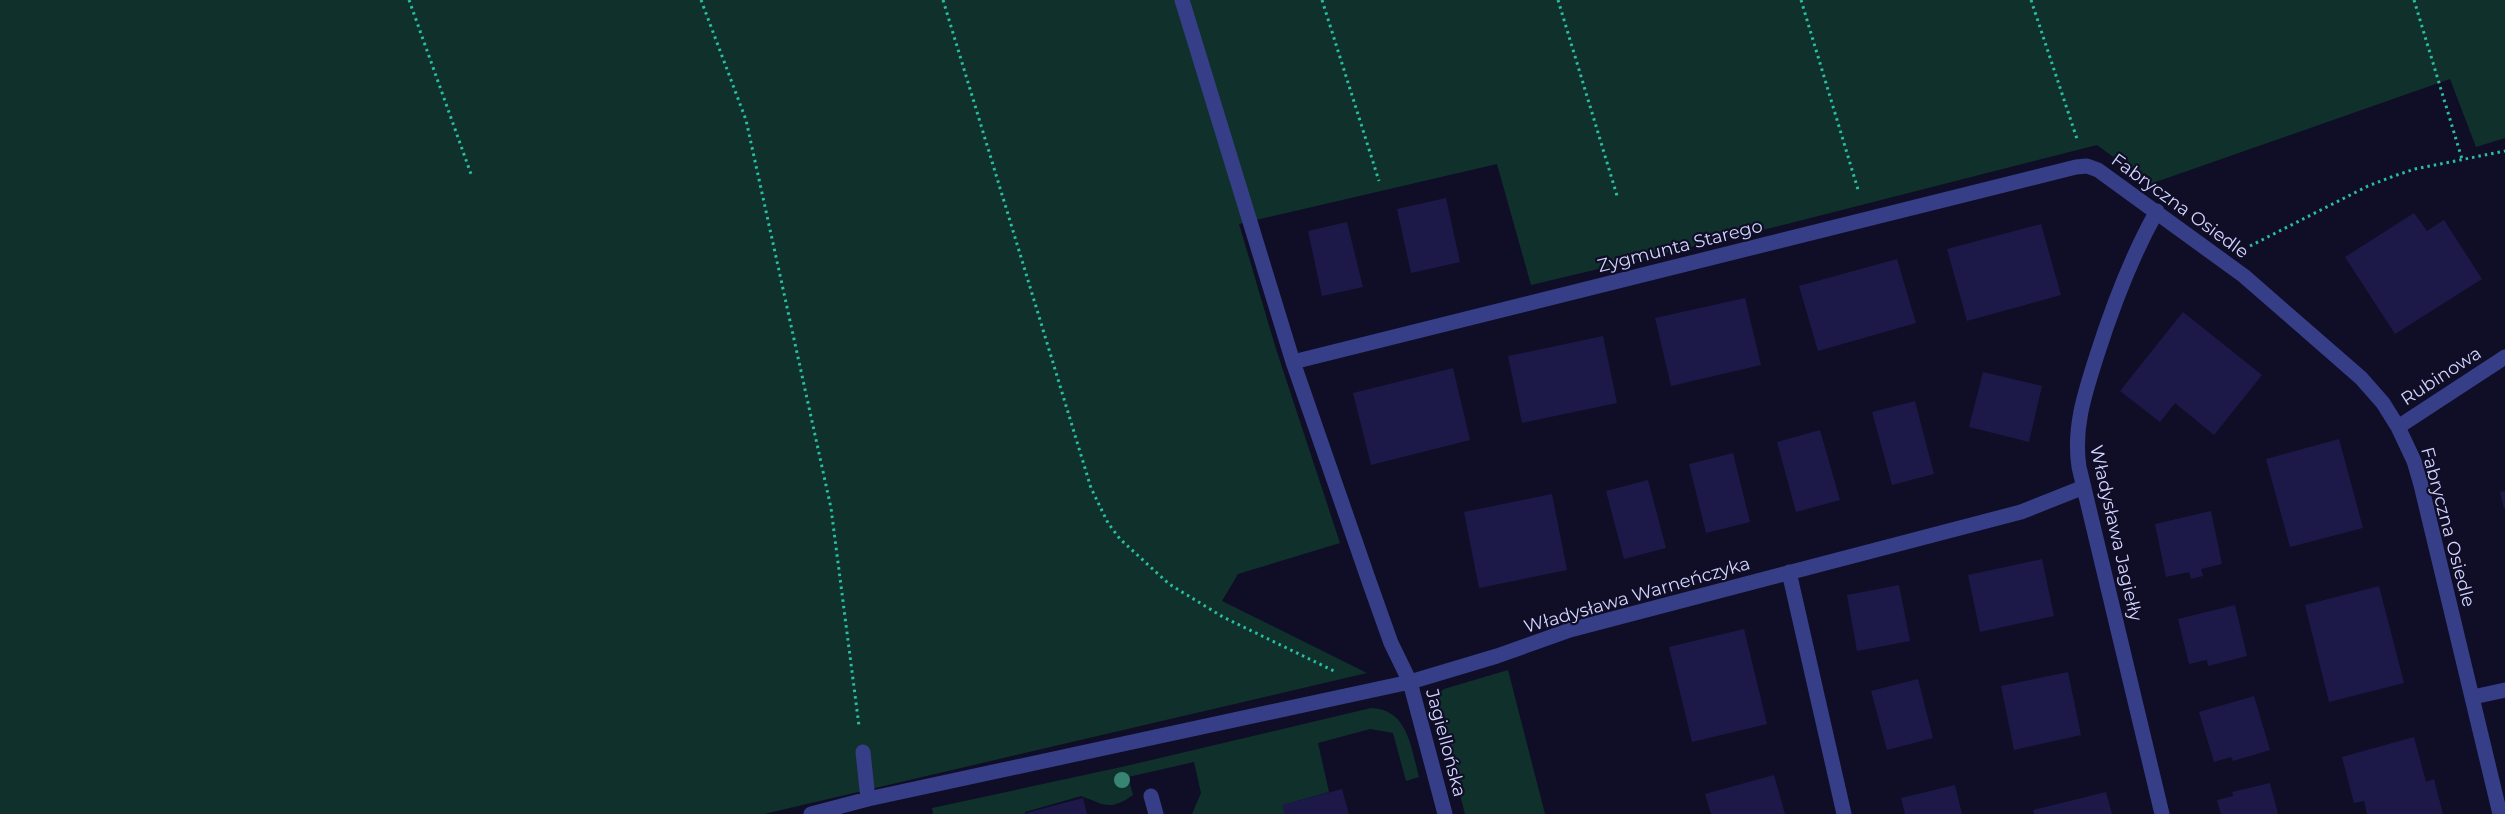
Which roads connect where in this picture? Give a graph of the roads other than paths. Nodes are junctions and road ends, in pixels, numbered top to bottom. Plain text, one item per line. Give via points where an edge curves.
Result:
1 (1182, 0) edge
2 (2082, 166) joint
3 (2157, 211) junction
4 (2505, 357) edge
5 (1293, 362) junction
6 (2398, 427) junction
7 (2084, 487) junction
8 (1789, 572) junction
9 (1410, 682) junction
10 (2505, 690) edge
11 (2472, 697) junction
12 (862, 752) road end
13 (1151, 796) dead end
14 (868, 799) junction
15 (811, 814) edge
16 (1156, 814) edge
17 (1445, 814) edge
18 (1844, 814) edge
19 (2162, 814) edge
20 (2500, 814) edge

1 - 5 street, Jagiellońska
2 - 3 street, Fabryczna Osiedle via 2098,170
2 - 5 street, Zygmunta Starego
3 - 6 street, Fabryczna Osiedle via 2227,262 2299,322 2361,378
3 - 7 street, Władysława Jagiełły via 2134,251 2115,300 2080,412 2077,452
4 - 6 street, Rubinowa
5 - 9 street, Jagiellońska via 1391,643
6 - 11 street, Fabryczna Osiedle via 2421,485
7 - 8 street, Władysława Warneńczyka via 2021,512
7 - 19 street, Władysława Jagiełły
8 - 9 street, Władysława Warneńczyka via 1570,630
8 - 18 street
9 - 14 street, Władysława Warneńczyka
9 - 17 street, Jagiellońska
10 - 11 street
11 - 20 street, Fabryczna Osiedle
12 - 14 street
13 - 16 street
14 - 15 street, Władysława Warneńczyka

